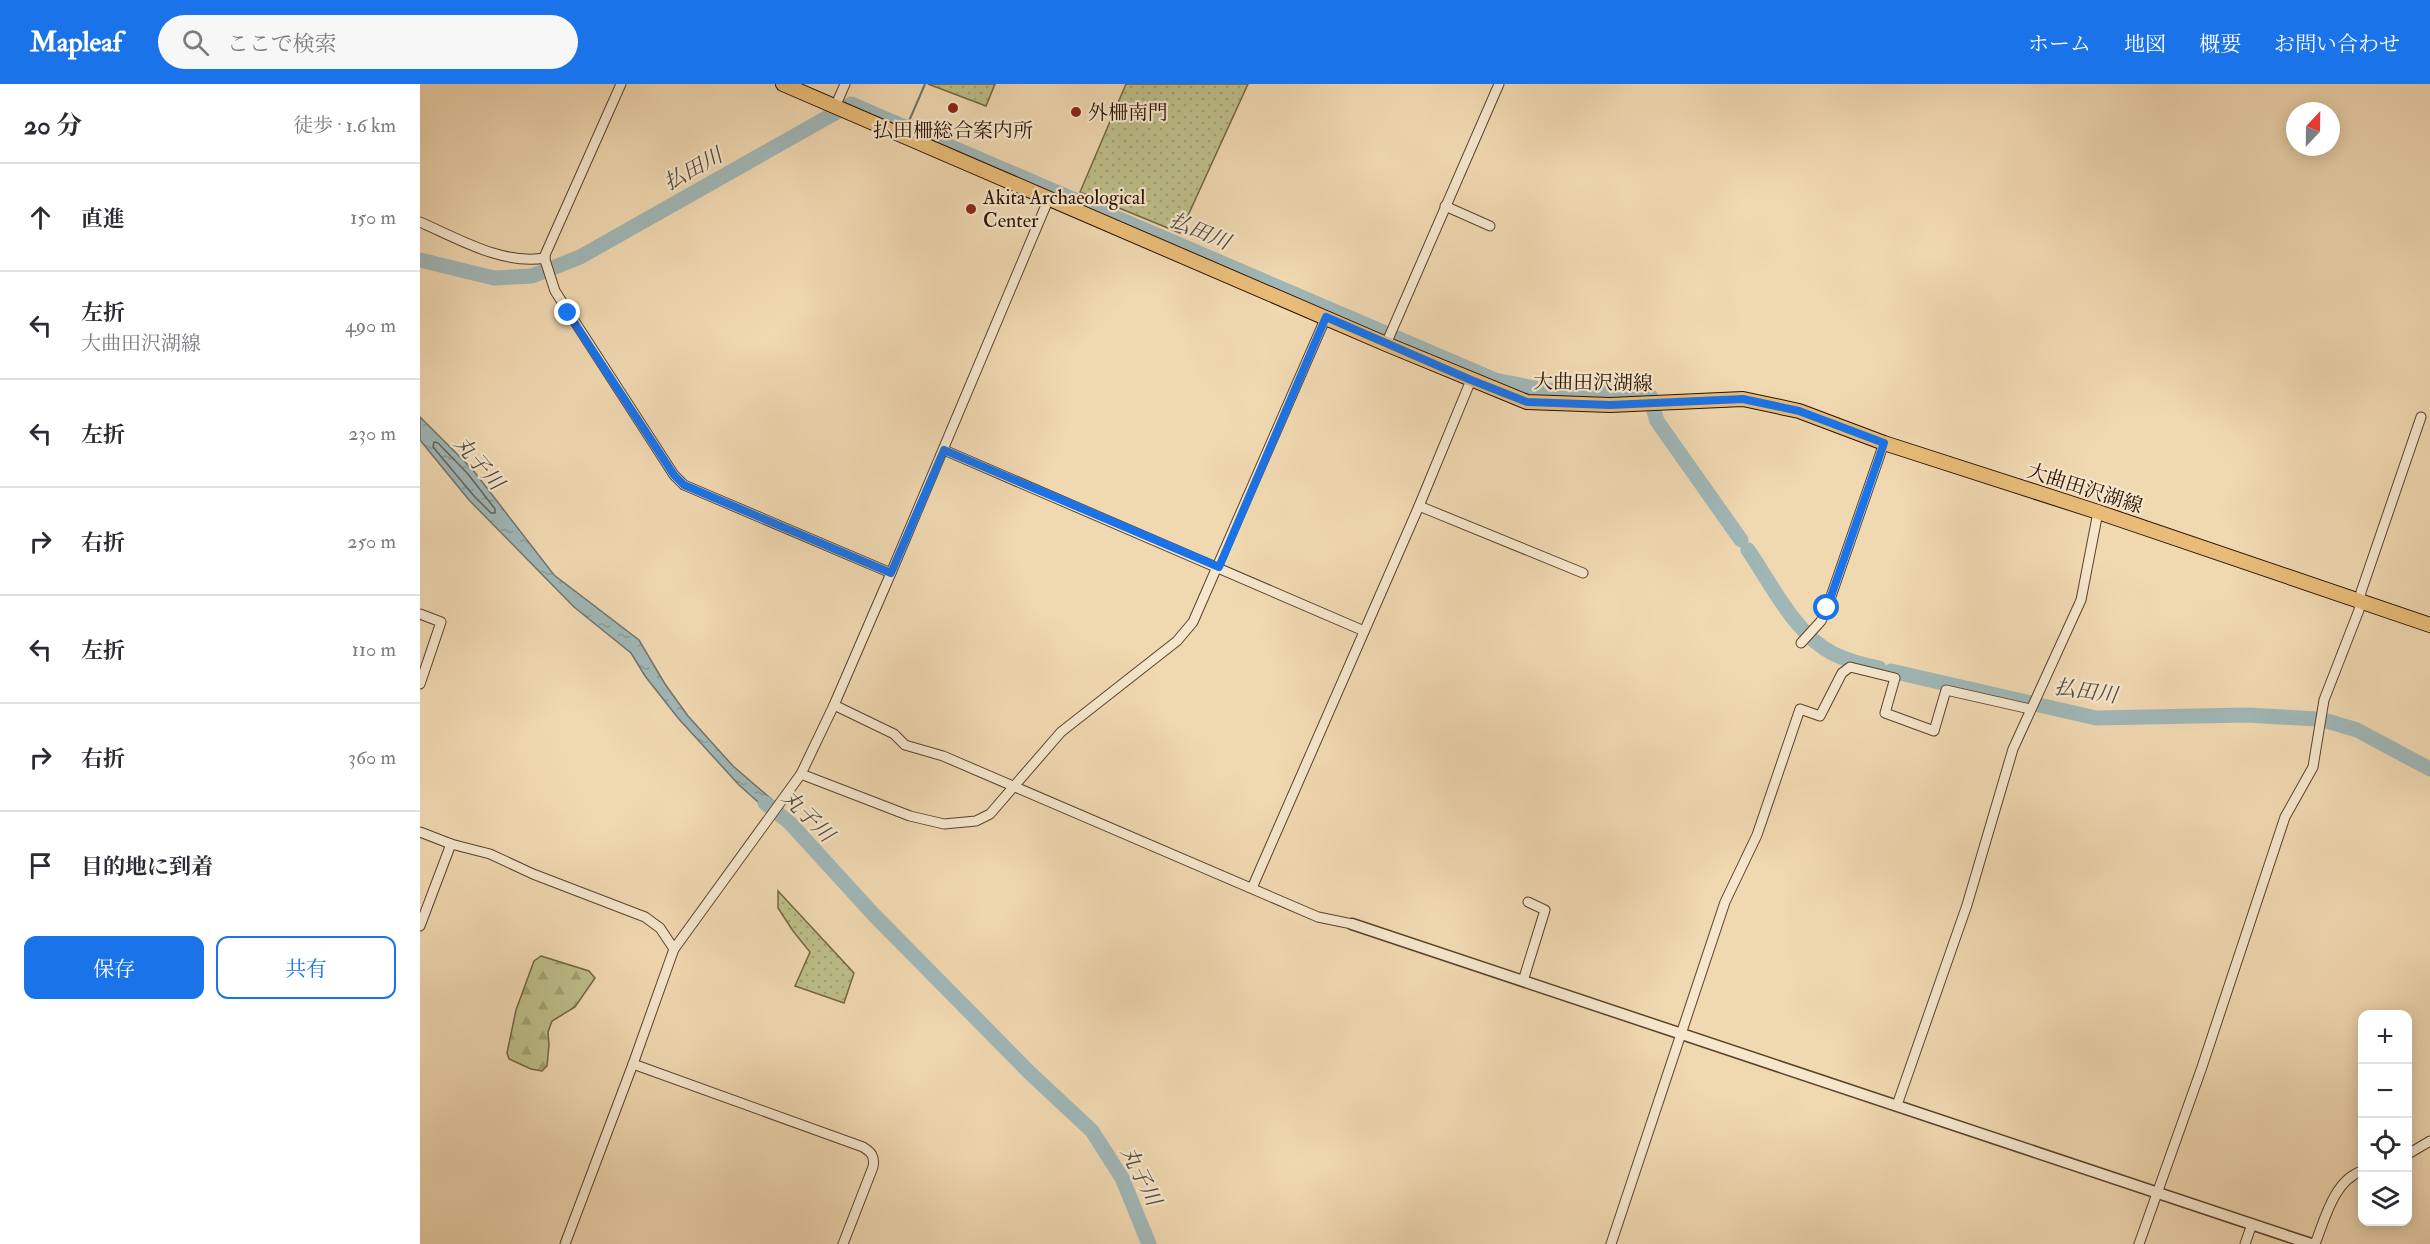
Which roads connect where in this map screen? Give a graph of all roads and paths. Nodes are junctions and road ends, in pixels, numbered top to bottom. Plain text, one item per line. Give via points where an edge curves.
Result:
1 (621, 84) edge
2 (783, 84) edge
3 (845, 84) edge
4 (1499, 84) edge
5 (838, 108) junction
6 (1050, 198) junction
7 (1445, 206) junction
8 (420, 222) edge
9 (1490, 226) dead end
10 (545, 259) junction
11 (1326, 317) junction
12 (1386, 344) junction
13 (1471, 380) junction
14 (2421, 417) dead end
15 (1884, 443) junction
16 (944, 450) junction
17 (1419, 506) junction
18 (2098, 512) junction
19 (1219, 567) junction
20 (891, 573) junction
21 (1583, 573) dead end
22 (2360, 601) junction
23 (420, 614) edge
24 (2430, 625) edge
25 (1364, 630) junction
26 (1801, 642) dead end
27 (420, 684) edge
28 (834, 705) junction
29 (2031, 709) junction
30 (799, 776) junction
31 (1016, 787) junction
32 (420, 832) edge
33 (451, 844) junction
34 (1252, 888) junction
35 (1528, 902) dead end
36 (1352, 924) joint
37 (420, 926) edge
38 (674, 949) junction
39 (1523, 981) junction
40 (1680, 1034) junction
41 (633, 1064) junction
42 (1897, 1106) junction
43 (2430, 1141) edge
44 (2412, 1152) edge
45 (2360, 1172) edge
46 (2156, 1192) junction
47 (2252, 1224) junction
48 (565, 1244) edge
49 (843, 1244) edge
50 (1611, 1244) edge
51 (2139, 1244) edge
52 (2245, 1244) edge
53 (2313, 1244) edge

1 - 10 street
2 - 5 main road, 大曲田沢湖線
3 - 5 street
4 - 7 street
5 - 6 main road, 大曲田沢湖線
6 - 11 main road, 大曲田沢湖線
6 - 16 street
7 - 9 street
7 - 12 street
8 - 10 street via 505,257
10 - 20 street via 555,291 568,313 684,485
11 - 12 main road, 大曲田沢湖線
11 - 19 street
12 - 13 main road, 大曲田沢湖線
13 - 15 main road, 大曲田沢湖線 via 1527,402 1610,405 1743,399 1799,411
13 - 17 street
14 - 22 street
15 - 18 main road, 大曲田沢湖線
15 - 26 street via 1827,608 1815,629
16 - 19 street
16 - 20 street
17 - 21 street
17 - 25 street
18 - 22 main road, 大曲田沢湖線
18 - 29 street via 2081,600
19 - 25 street
19 - 31 street via 1185,633 1061,732
20 - 28 street
22 - 24 main road, 大曲田沢湖線
22 - 46 street via 2324,700 2313,767 2285,818
23 - 27 street via 441,622
25 - 34 street
28 - 30 street
28 - 31 street via 894,734 905,745 943,756
29 - 40 street via 1947,690 1934,731 1885,713 1895,678 1850,667 1842,673 1820,716 1800,709 1757,835 1725,902
29 - 42 street via 2013,749 1966,905
30 - 31 street via 910,816 944,824 976,821 990,814
30 - 38 street
31 - 34 street
32 - 33 street
33 - 37 street
33 - 38 street via 490,854 645,917 660,928
34 - 36 street via 1318,916
35 - 39 street via 1545,910
36 - 39 street
38 - 41 street
39 - 40 street
40 - 42 street
40 - 50 street
41 - 48 street
41 - 49 street via 871,1152 873,1167
42 - 46 street
43 - 44 street
45 - 53 street via 2350,1177 2330,1204
46 - 47 street
46 - 51 street
47 - 52 street
47 - 53 street

